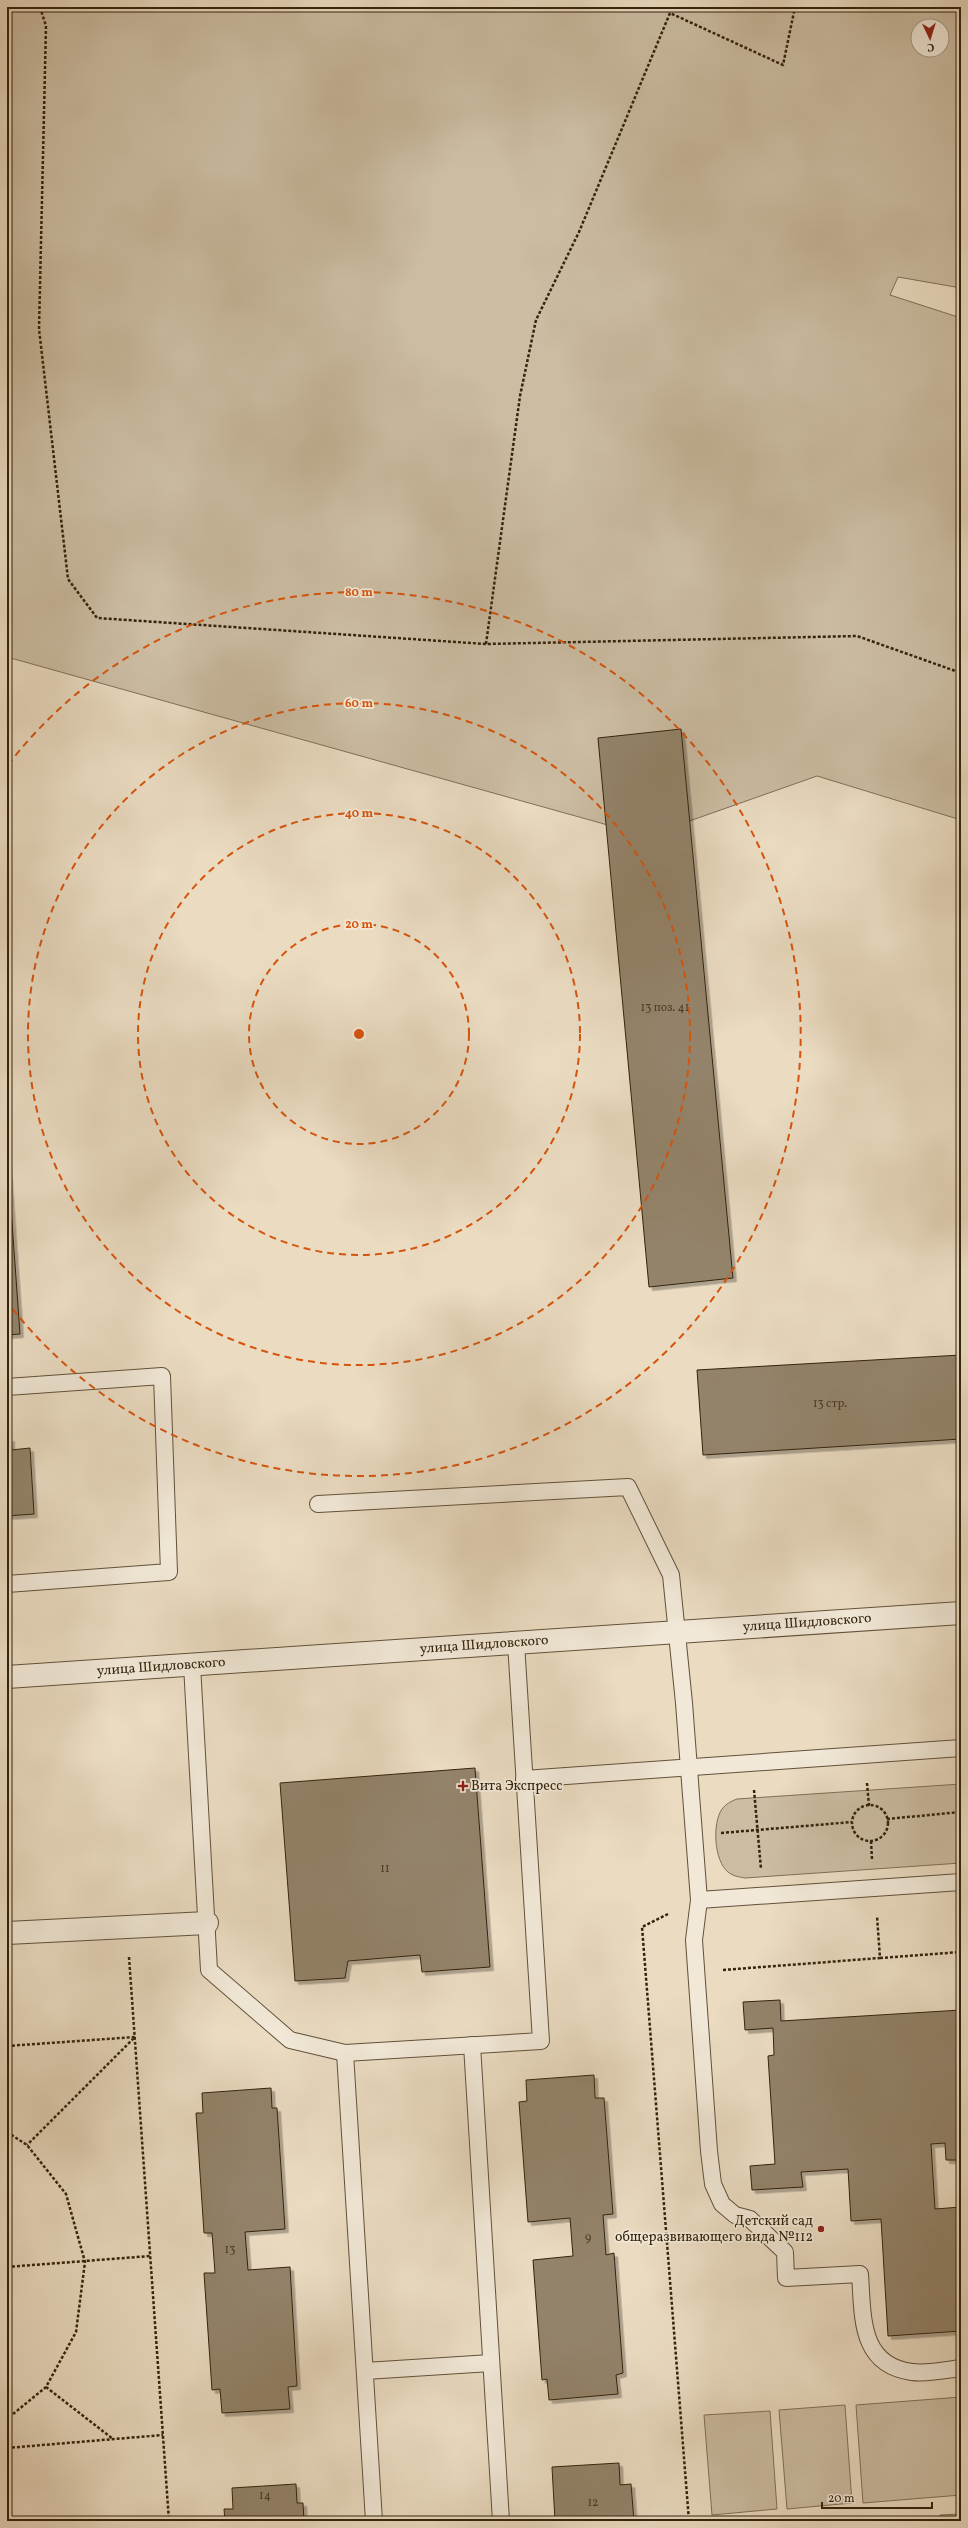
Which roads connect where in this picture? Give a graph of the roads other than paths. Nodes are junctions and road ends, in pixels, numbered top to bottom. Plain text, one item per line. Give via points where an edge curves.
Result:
1 (7, 1387) edge
2 (318, 1504) dead end
3 (7, 1584) edge
4 (961, 1613) edge
5 (677, 1632) junction
6 (516, 1643) junction
7 (192, 1665) junction
8 (7, 1678) edge
9 (961, 1748) edge
10 (688, 1768) junction
11 (524, 1779) junction
12 (961, 1882) edge
13 (699, 1900) junction
14 (207, 1923) junction
15 (7, 1933) edge
16 (472, 2045) junction
17 (345, 2053) junction
18 (491, 2363) junction
19 (961, 2368) edge
20 (365, 2371) junction
21 (374, 2521) edge
22 (501, 2521) edge

1 - 3 lane via 162,1376 169,1572
2 - 5 lane via 628,1486 671,1575
4 - 5 street, улица Шидловского
5 - 6 street, улица Шидловского
5 - 10 lane
6 - 7 street, улица Шидловского
6 - 11 lane
7 - 8 street, улица Шидловского
7 - 14 lane
9 - 10 lane
10 - 11 lane
10 - 13 lane
11 - 16 lane via 541,2041
12 - 13 lane
13 - 19 lane via 694,1940 713,2184 722,2204 735,2215 750,2219 785,2252 786,2278 860,2274 867,2342 891,2367 913,2372
14 - 15 street
14 - 17 lane via 209,1970 290,2040
16 - 17 lane
16 - 18 lane
17 - 20 lane
18 - 20 lane
18 - 22 lane
20 - 21 lane

